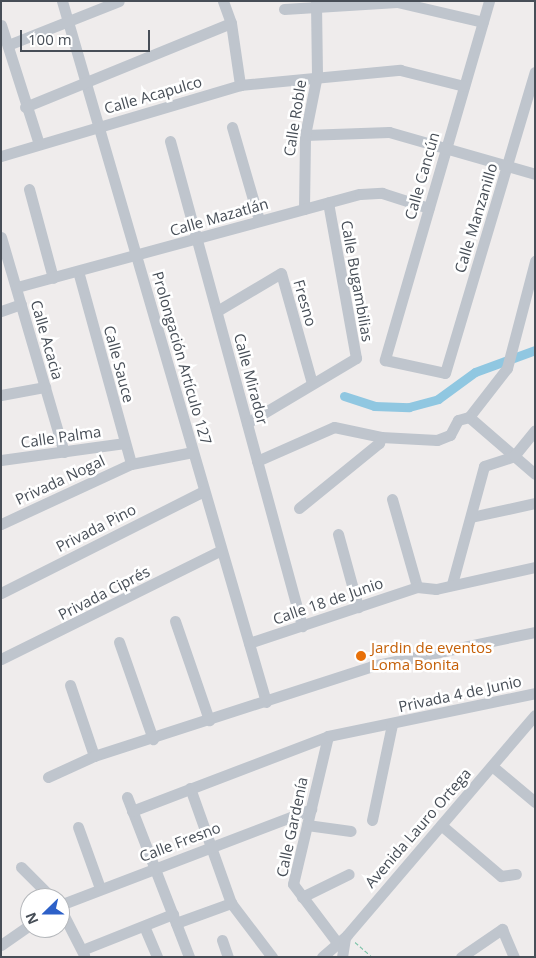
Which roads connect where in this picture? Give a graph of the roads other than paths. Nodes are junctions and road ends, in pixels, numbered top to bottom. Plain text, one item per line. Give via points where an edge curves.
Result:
1 (62, 1) edge
2 (119, 1) edge
3 (223, 1) edge
4 (489, 1) edge
5 (316, 4) edge
6 (284, 9) dead end
7 (483, 22) junction
8 (68, 23) junction
9 (231, 23) junction
10 (1, 25) edge
11 (8, 45) junction
12 (535, 72) edge
13 (317, 75) junction
14 (86, 82) junction
15 (240, 85) junction
16 (464, 86) junction
17 (25, 107) junction
18 (100, 126) junction
19 (232, 127) dead end
20 (305, 135) junction
21 (170, 141) dead end
22 (39, 144) junction
23 (446, 147) junction
24 (2, 155) edge
25 (508, 165) junction
26 (535, 174) edge
27 (29, 189) dead end
28 (328, 202) junction
29 (429, 208) junction
30 (304, 209) junction
31 (259, 220) junction
32 (1, 237) edge
33 (198, 237) junction
34 (137, 255) junction
35 (535, 261) edge
36 (78, 270) junction
37 (53, 278) junction
38 (17, 288) junction
39 (21, 304) junction
40 (1, 311) edge
41 (217, 311) junction
42 (385, 360) joint
43 (312, 383) junction
44 (45, 387) junction
45 (1, 395) edge
46 (469, 418) junction
47 (247, 423) junction
48 (535, 430) edge
49 (381, 437) junction
50 (125, 443) junction
51 (64, 452) junction
52 (193, 452) junction
53 (514, 456) junction
54 (1, 460) edge
55 (257, 461) junction
56 (131, 464) junction
57 (535, 474) edge
58 (204, 491) junction
59 (392, 499) dead end
60 (535, 503) edge
61 (299, 508) dead end
62 (471, 517) junction
63 (1, 524) edge
64 (338, 534) dead end
65 (220, 551) junction
66 (535, 567) edge
67 (452, 584) junction
68 (417, 587) junction
69 (1, 593) edge
70 (358, 607) junction
71 (175, 622) dead end
72 (302, 626) junction
73 (535, 632) edge
74 (119, 642) dead end
75 (249, 643) junction
76 (1, 659) edge
77 (70, 685) dead end
78 (535, 693) edge
79 (266, 702) junction
80 (535, 715) edge
81 (209, 720) junction
82 (392, 724) junction
83 (328, 736) junction
84 (153, 740) junction
85 (94, 756) junction
86 (492, 766) junction
87 (48, 777) dead end
88 (190, 788) junction
89 (127, 797) dead end
90 (535, 802) edge
91 (311, 809) junction
92 (132, 811) junction
93 (372, 820) dead end
94 (307, 825) junction
95 (441, 825) junction
96 (78, 827) dead end
97 (351, 831) dead end
98 (211, 847) junction
99 (21, 867) dead end
100 (155, 868) junction
101 (349, 874) dead end
102 (516, 874) dead end
103 (42, 888) edge
104 (100, 888) junction
105 (302, 897) junction
106 (70, 902) edge
107 (231, 903) junction
108 (175, 919) junction
109 (70, 926) edge
110 (144, 926) junction
111 (20, 932) edge
112 (342, 938) junction
113 (222, 940) dead end
114 (1, 944) edge
115 (84, 953) edge
116 (157, 957) edge
117 (190, 957) edge
118 (228, 957) edge
119 (272, 957) edge
120 (322, 957) edge
121 (342, 957) edge
122 (462, 957) edge
123 (514, 957) edge

1 - 8 street, Prolongación Artículo 127
2 - 8 street
3 - 9 street
4 - 7 street, Calle Cancún
5 - 6 street
5 - 7 street via 397,2
5 - 13 street, Calle Roble
7 - 16 street, Calle Cancún
8 - 11 street
8 - 14 street, Prolongación Artículo 127
9 - 14 street
9 - 15 street
10 - 11 street
11 - 17 street
12 - 25 street, Calle Manzanillo
13 - 15 street, Calle Acapulco
13 - 16 street, Calle Acapulco via 413,72
13 - 20 street, Calle Roble
14 - 17 street
14 - 18 street, Prolongación Artículo 127
15 - 18 street, Calle Acapulco
16 - 23 street, Calle Cancún
17 - 22 street
18 - 22 street, Calle Acapulco
18 - 34 street, Prolongación Artículo 127
19 - 31 street
20 - 23 street via 389,132
20 - 30 street, Calle Roble
21 - 33 street, Calle Mirador
22 - 24 street, Calle Acapulco
23 - 25 street
23 - 29 street, Calle Cancún
25 - 26 street
25 - 42 street, Calle Manzanillo via 445,373
27 - 37 street
28 - 29 street, Calle Mazatlán via 382,193
28 - 30 street, Calle Mazatlán
28 - 43 street, Calle Bugambilias via 356,358
29 - 42 street, Calle Cancún
30 - 31 street, Calle Mazatlán
31 - 33 street, Calle Mazatlán
32 - 38 street, Calle Acacia
33 - 34 street, Calle Mazatlán
33 - 41 street, Calle Mirador
34 - 36 street, Calle Mazatlán
34 - 52 street, Prolongación Artículo 127
35 - 46 street via 507,368
36 - 37 street, Calle Mazatlán
36 - 50 street, Calle Sauce
37 - 38 street, Calle Mazatlán
38 - 39 street, Calle Acacia
39 - 40 street
39 - 44 street, Calle Acacia
41 - 43 street, Fresno via 280,273
41 - 47 street, Calle Mirador
43 - 47 street, Calle Bugambilias
44 - 45 street
44 - 51 street, Calle Acacia
46 - 49 street via 458,420 443,439
46 - 53 street
47 - 55 street, Calle Mirador
48 - 53 street
49 - 55 street via 334,427
49 - 61 street via 379,444
50 - 51 street, Calle Palma
50 - 56 street, Calle Sauce
51 - 54 street, Calle Palma
52 - 56 street, Privada Nogal
52 - 58 street, Prolongación Artículo 127
53 - 57 street
53 - 62 street via 484,466
55 - 72 street, Calle Mirador
56 - 63 street, Privada Nogal
58 - 65 street, Prolongación Artículo 127
58 - 69 street, Privada Pino
59 - 68 street
60 - 62 street
62 - 67 street
64 - 70 street
65 - 75 street, Prolongación Artículo 127
65 - 76 street, Privada Ciprés
66 - 67 street
67 - 68 street, Calle 18 de Junio via 436,589
68 - 70 street, Calle 18 de Junio
70 - 72 street, Calle 18 de Junio
71 - 81 street
72 - 75 street, Calle 18 de Junio
73 - 79 street via 398,658
74 - 84 street
75 - 79 street, Prolongación Artículo 127
77 - 85 street
78 - 82 street, Privada 4 de Junio
79 - 81 street
80 - 86 street, Avenida Lauro Ortega
81 - 84 street
82 - 83 street, Privada 4 de Junio
82 - 93 street
83 - 88 street, Privada 4 de Junio
83 - 91 street, Calle Gardenía
84 - 85 street
85 - 87 street
86 - 90 street
86 - 95 street, Avenida Lauro Ortega
88 - 92 street, Privada 4 de Junio
88 - 98 street
89 - 92 street
91 - 94 street, Calle Gardenía
91 - 98 street, Calle Fresno
92 - 100 street
94 - 97 street
94 - 105 street, Calle Gardenía via 293,884
95 - 102 street via 502,876
95 - 112 street, Avenida Lauro Ortega
96 - 104 street
98 - 100 street, Calle Fresno
98 - 107 street
99 - 103 street
100 - 104 street, Calle Fresno
100 - 108 street
101 - 105 street
104 - 106 street, Calle Fresno
105 - 112 street, Calle Gardenía
107 - 108 street
107 - 119 street
108 - 110 street
108 - 117 street
109 - 115 street
110 - 115 street
110 - 116 street
111 - 114 street
112 - 120 street, Avenida Lauro Ortega
112 - 121 street
113 - 118 street
122 - 123 street via 502,928

